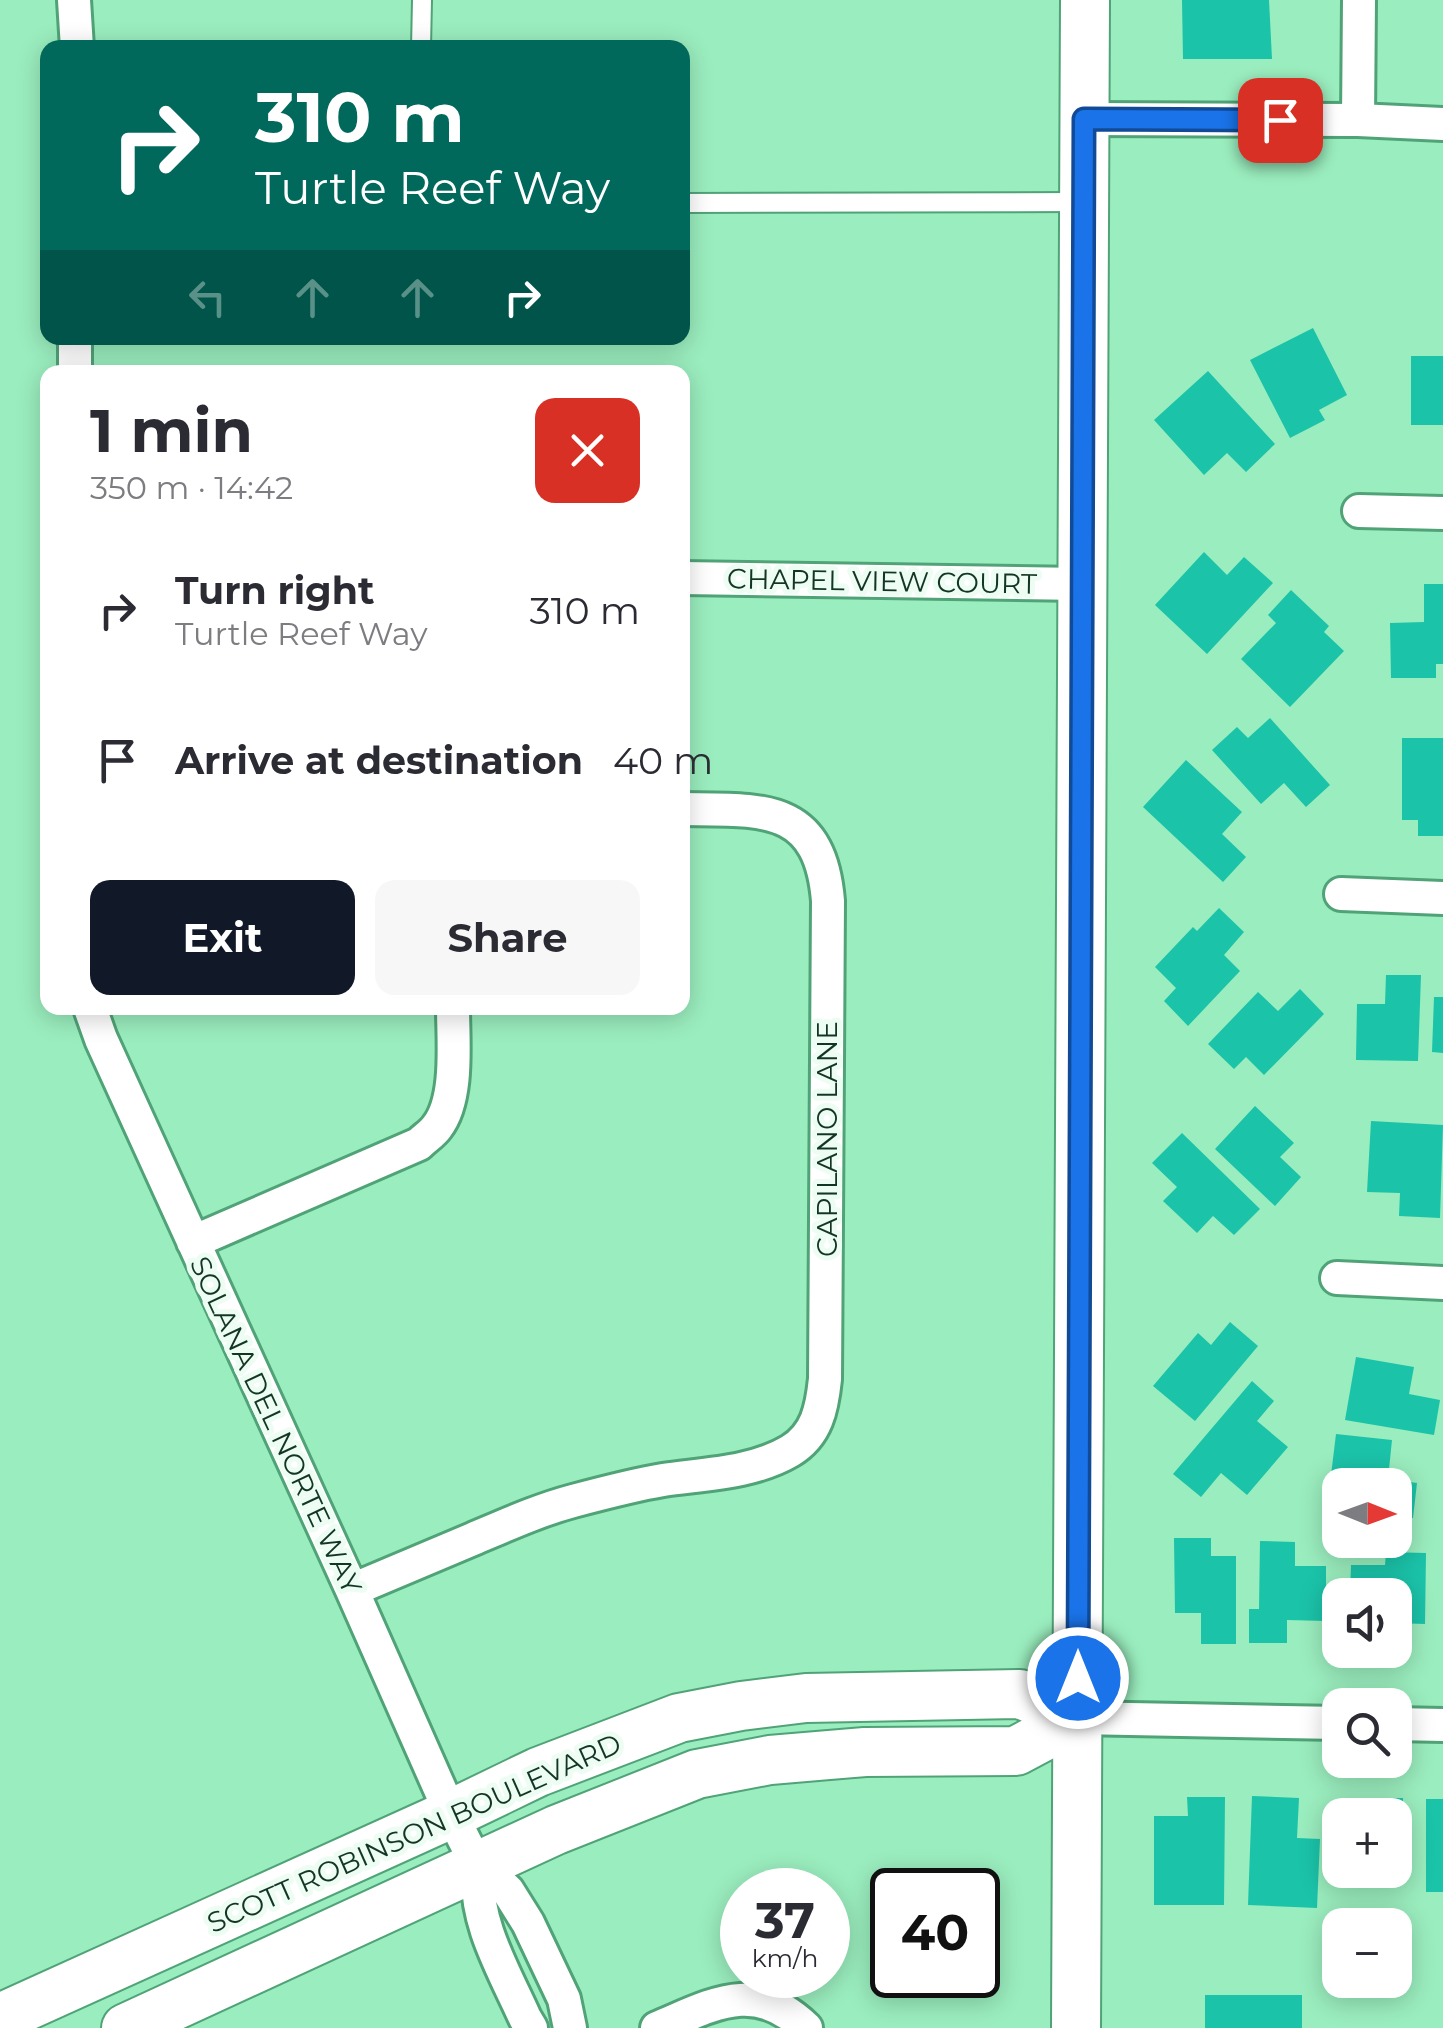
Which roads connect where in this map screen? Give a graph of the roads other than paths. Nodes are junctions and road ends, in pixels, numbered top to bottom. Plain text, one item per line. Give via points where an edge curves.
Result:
1 (74, 0) edge
2 (422, 0) edge
3 (1085, 0) edge
4 (1360, 0) edge
5 (76, 40) edge
6 (420, 40) edge
7 (1084, 119) junction
8 (1358, 120) junction
9 (1443, 124) edge
10 (1083, 202) junction
11 (690, 203) edge
12 (1359, 511) dead end
13 (1443, 512) edge
14 (690, 578) edge
15 (1082, 584) junction
16 (690, 808) edge
17 (1341, 894) dead end
18 (1443, 898) edge
19 (93, 1015) edge
20 (454, 1015) edge
21 (193, 1242) junction
22 (1337, 1278) dead end
23 (1443, 1282) edge
24 (352, 1590) junction
25 (1078, 1718) junction
26 (1322, 1723) edge
27 (1412, 1724) edge
28 (1443, 1725) edge
29 (464, 1841) junction
30 (0, 2018) edge
31 (798, 2021) edge
32 (126, 2028) edge
33 (531, 2028) edge
34 (570, 2028) edge
35 (656, 2028) edge
36 (1076, 2028) edge

1 - 5 street
2 - 6 lane
3 - 7 street
4 - 8 street
7 - 8 street
7 - 10 street
8 - 9 street
10 - 11 lane
10 - 15 street
12 - 13 street
14 - 15 street, CHAPEL VIEW COURT
15 - 25 street
16 - 24 street, CAPILANO LANE via 744,810 790,822 808,835 826,878 825,1379 817,1422 804,1442 767,1462 567,1503
17 - 18 street
19 - 21 street, SOLANA DEL NORTE WAY
20 - 21 street via 448,1100 439,1126 419,1144
21 - 24 street, SOLANA DEL NORTE WAY
22 - 23 street
24 - 29 street, SOLANA DEL NORTE WAY
25 - 26 street, SCOTT ROBINSON BOULEVARD
25 - 29 street, SCOTT ROBINSON BOULEVARD via 1016,1751 770,1760 698,1774 556,1830
25 - 36 street
27 - 28 street
29 - 30 street, SCOTT ROBINSON BOULEVARD
29 - 32 street, SCOTT ROBINSON BOULEVARD
29 - 33 street via 482,1920
29 - 34 street via 519,1906 564,1999
31 - 35 street via 774,2004 734,1999

